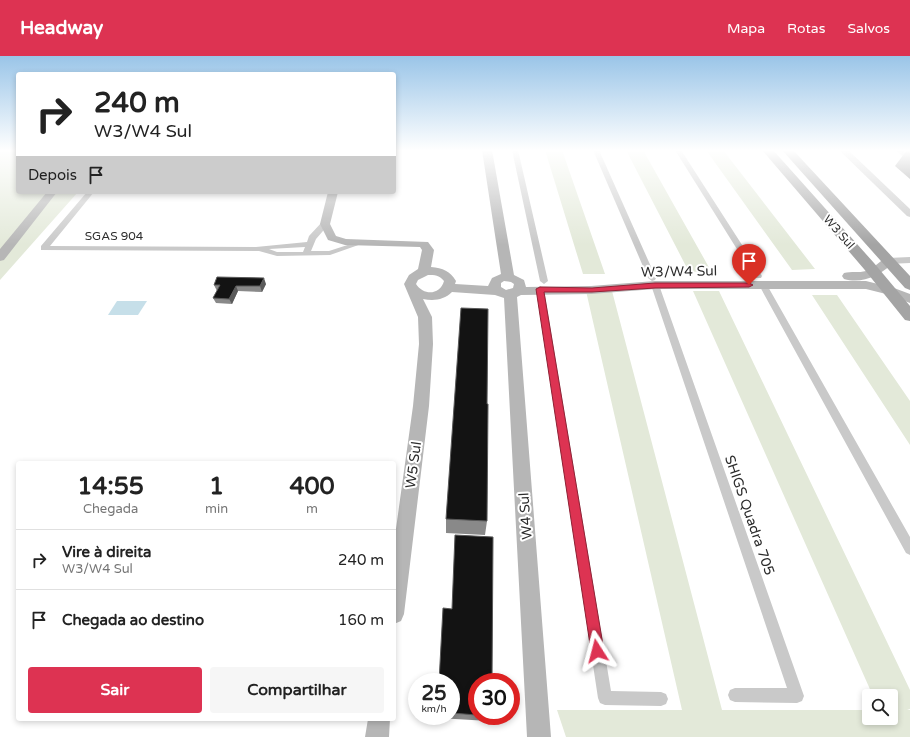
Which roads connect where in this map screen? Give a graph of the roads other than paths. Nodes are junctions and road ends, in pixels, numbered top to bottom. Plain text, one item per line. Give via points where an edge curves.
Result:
1 (492, 182) edge
2 (521, 182) edge
3 (610, 182) edge
4 (698, 182) edge
5 (795, 182) edge
6 (816, 182) edge
7 (876, 182) edge
8 (50, 194) edge
9 (88, 194) edge
10 (332, 194) edge
11 (910, 214) edge
12 (325, 224) junction
13 (363, 242) junction
14 (309, 244) junction
15 (256, 249) junction
16 (306, 254) junction
17 (0, 257) edge
18 (910, 260) edge
19 (888, 261) junction
20 (424, 271) junction
21 (875, 273) junction
22 (761, 280) junction
23 (818, 281) junction
24 (654, 282) junction
25 (449, 283) junction
26 (542, 285) junction
27 (508, 286) junction
28 (910, 286) edge
29 (412, 290) junction
30 (890, 291) junction
31 (436, 296) junction
32 (910, 299) edge
33 (910, 316) edge
34 (425, 317) junction
35 (910, 549) edge
36 (396, 599) edge
37 (735, 696) dead end
38 (661, 699) dead end
39 (379, 721) edge
40 (377, 737) edge
41 (539, 737) edge

1 - 27 main road, W4 Sul
2 - 26 street
3 - 24 street
4 - 22 street
5 - 21 main road, W3 Sul
6 - 19 main road, W3 Sul
7 - 11 street
8 - 17 main road
9 - 15 street, SGAS 904 via 44,248
10 - 12 main road
12 - 13 main road via 332,238
12 - 14 street via 316,232
13 - 16 street via 330,253
13 - 20 main road via 424,244 428,250
14 - 15 street, SGAS 904
14 - 16 street
15 - 16 street, SGAS 904 via 277,254
18 - 19 street
19 - 21 main road
19 - 28 main road, W3 Sul
20 - 25 main road via 436,271 446,275
20 - 29 main road via 412,279
21 - 23 main road, W3/W4 Sul
21 - 30 main road, W3 Sul
22 - 23 main road, W3/W4 Sul
22 - 24 main road, W3/W4 Sul
22 - 35 street
23 - 30 main road, W3/W4 Sul via 866,285
24 - 26 main road, W3/W4 Sul via 591,286
24 - 37 street, SHIGS Quadra 705 via 797,696
25 - 27 main road, W3/W4 Sul
25 - 31 main road via 446,292
26 - 27 main road, W3/W4 Sul
26 - 38 street via 605,698
27 - 41 main road, W4 Sul
29 - 31 main road via 418,294
29 - 34 main road, W5 Sul
30 - 32 main road, W3/W4 Sul
30 - 33 main road, W3 Sul
31 - 34 main road, W5 Sul
34 - 36 main road, W5 Sul via 426,344 421,406
39 - 40 main road

